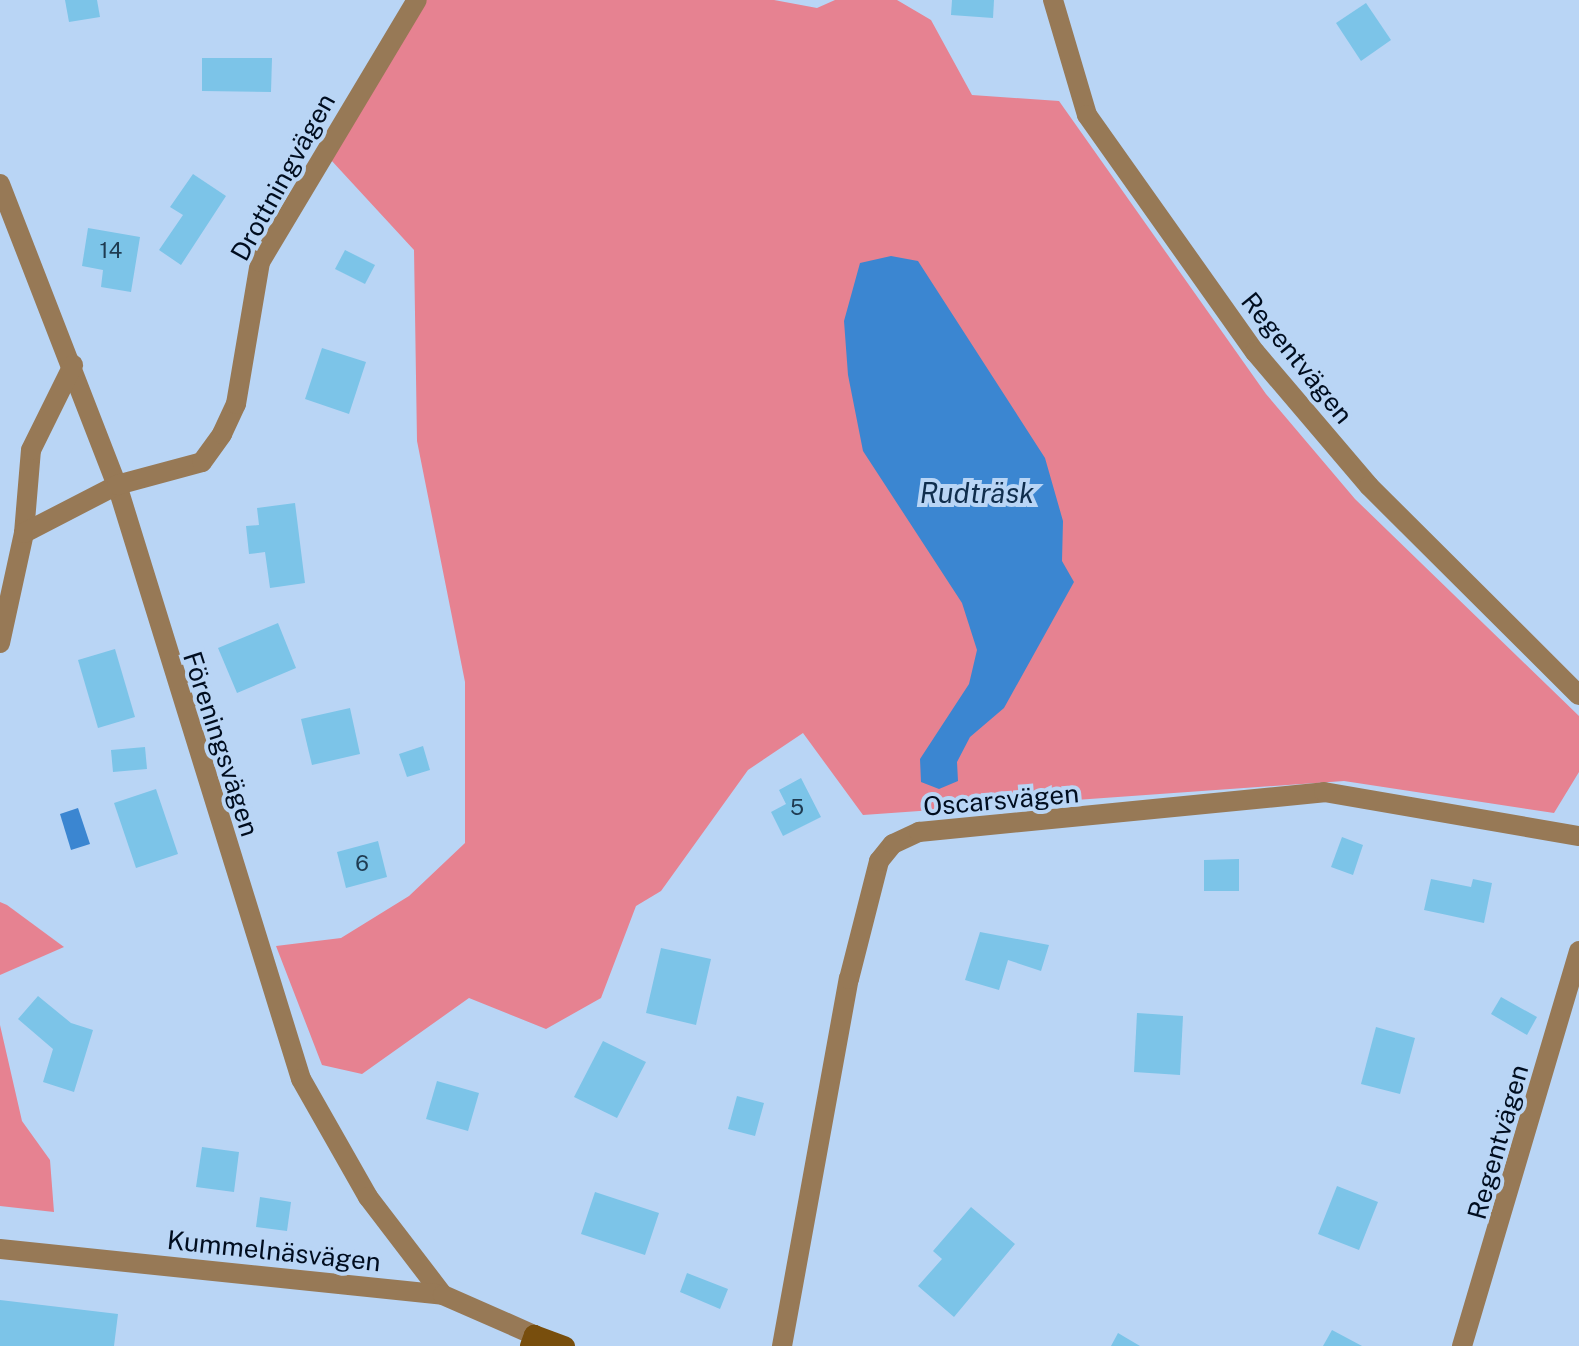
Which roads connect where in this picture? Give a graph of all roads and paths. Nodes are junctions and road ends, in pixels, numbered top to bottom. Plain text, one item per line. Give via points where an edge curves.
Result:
1 (417, 0) edge
2 (1053, 0) edge
3 (0, 184) edge
4 (73, 365) junction
5 (117, 485) junction
6 (24, 533) junction
7 (0, 643) edge
8 (1579, 695) edge
9 (1579, 836) edge
10 (1579, 951) edge
11 (0, 1249) edge
12 (443, 1295) junction
13 (532, 1340) edge
14 (565, 1346) edge
15 (782, 1346) edge
16 (1462, 1346) edge

1 - 5 street, Drottningvägen via 260,262 236,404 222,434 202,462
2 - 8 street, Regentvägen via 1087,115 1255,352 1369,486
3 - 4 street, Föreningsvägen
4 - 5 street, Föreningsvägen
4 - 6 street via 31,450
5 - 6 street, Drottningvägen
5 - 12 street, Föreningsvägen via 301,1079 368,1197
6 - 7 street
9 - 15 street, Oscarsvägen via 1324,792 919,832 893,844 879,861 849,979
10 - 16 street, Regentvägen
11 - 12 street, Kummelnäsvägen
12 - 13 street, Kummelnäsvägen
13 - 14 street, Kummelnäsvägen

